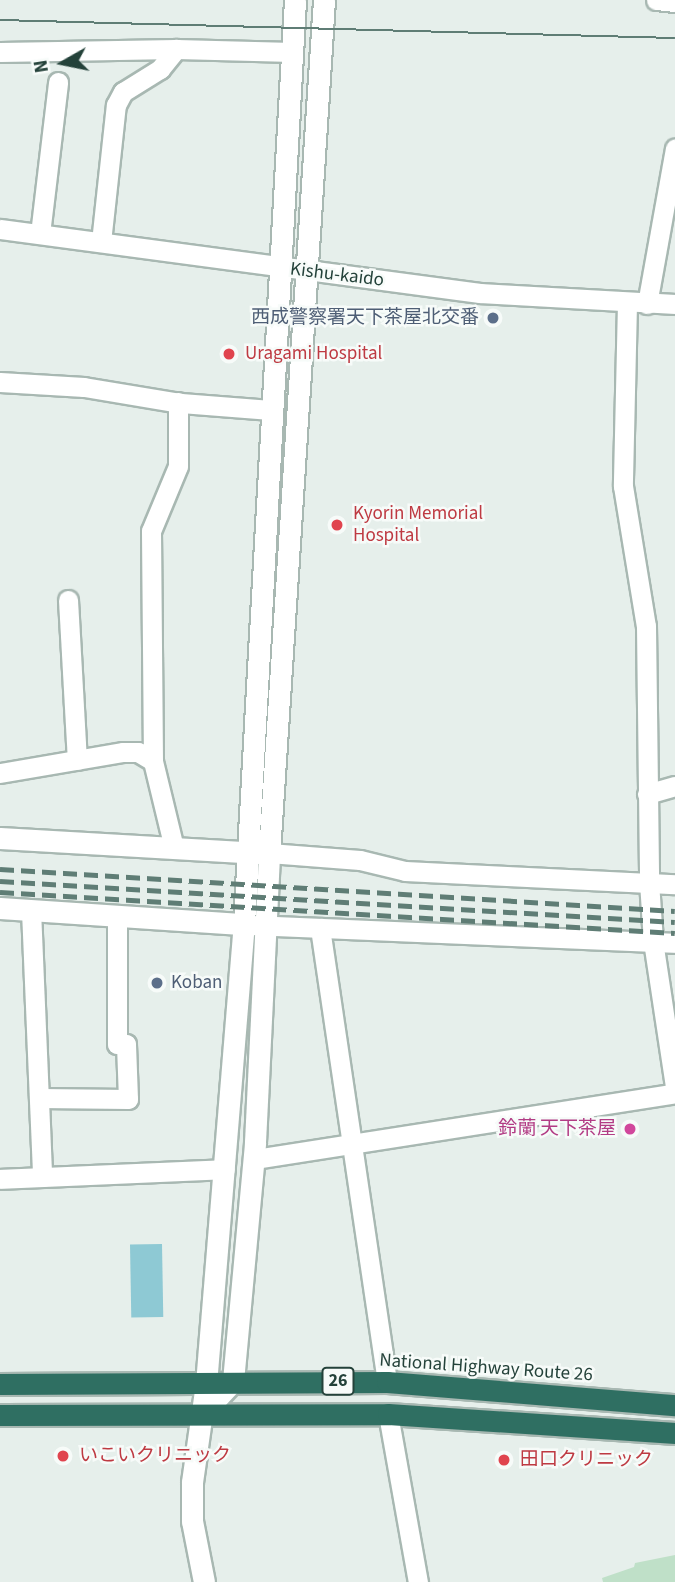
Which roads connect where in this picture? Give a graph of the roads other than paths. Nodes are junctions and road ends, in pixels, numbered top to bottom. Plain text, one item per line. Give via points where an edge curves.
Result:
1 (295, 0) edge
2 (324, 0) edge
3 (656, 0) edge
4 (675, 2) edge
5 (176, 48) junction
6 (0, 52) edge
7 (293, 52) junction
8 (58, 82) dead end
9 (675, 149) edge
10 (0, 229) edge
11 (40, 234) junction
12 (101, 242) junction
13 (280, 267) junction
14 (306, 272) junction
15 (627, 303) junction
16 (647, 304) junction
17 (675, 304) edge
18 (0, 382) edge
19 (178, 402) junction
20 (271, 410) junction
21 (68, 600) dead end
22 (77, 760) junction
23 (153, 761) junction
24 (0, 773) edge
25 (675, 786) edge
26 (647, 794) junction
27 (0, 838) edge
28 (174, 848) junction
29 (246, 853) junction
30 (269, 853) junction
31 (649, 882) junction
32 (675, 884) edge
33 (0, 908) edge
34 (31, 910) junction
35 (117, 916) junction
36 (244, 924) junction
37 (266, 925) junction
38 (320, 928) junction
39 (653, 941) junction
40 (675, 943) edge
41 (675, 1090) edge
42 (39, 1098) junction
43 (352, 1145) junction
44 (262, 1158) dead end
45 (225, 1169) junction
46 (42, 1177) junction
47 (0, 1179) edge
48 (233, 1381) junction
49 (387, 1382) junction
50 (0, 1384) edge
51 (206, 1384) junction
52 (675, 1405) edge
53 (202, 1414) junction
54 (388, 1414) junction
55 (0, 1415) edge
56 (675, 1433) edge
57 (204, 1582) edge
58 (418, 1582) edge

1 - 7 street
2 - 14 street
3 - 4 street
5 - 6 street
5 - 7 street
5 - 12 street via 160,69 123,92 116,105
7 - 13 street
8 - 11 street
9 - 16 street
10 - 11 street, Kishu-kaido
11 - 12 street, Kishu-kaido
12 - 13 street, Kishu-kaido
13 - 14 street, Kishu-kaido
13 - 20 street
14 - 15 street, Kishu-kaido via 480,293
14 - 30 street
15 - 16 street, Kishu-kaido
15 - 26 street via 623,486 646,626
16 - 17 street, Kishu-kaido
18 - 19 street via 84,387
19 - 20 street
19 - 23 street via 178,466 151,531
20 - 29 street
21 - 22 street
22 - 23 street via 138,752
22 - 24 street
23 - 28 street
25 - 26 street
26 - 31 street
27 - 28 street
28 - 29 street
29 - 30 street
29 - 36 street
30 - 31 street via 360,860 405,870
30 - 37 street
31 - 32 street
31 - 39 street
33 - 34 street
34 - 35 street
34 - 42 street
35 - 36 street
35 - 42 street via 117,1044 126,1044 128,1099
36 - 37 street
36 - 45 street
37 - 38 street
37 - 48 street via 254,1142
38 - 39 street
38 - 43 street
39 - 40 street
39 - 41 street
41 - 43 street
42 - 46 street
43 - 44 street
43 - 49 street
45 - 46 street
45 - 51 street
46 - 47 street
48 - 49 highway, National Highway Route 26 / 26
48 - 51 highway, National Highway Route 26 / 26
48 - 53 street
49 - 52 highway, National Highway Route 26 / 26
50 - 51 highway, National Highway Route 26 / 26
51 - 53 street
53 - 54 highway, 26
53 - 55 highway, 26
53 - 57 street via 192,1472 192,1521
54 - 56 highway, 26
54 - 58 street

